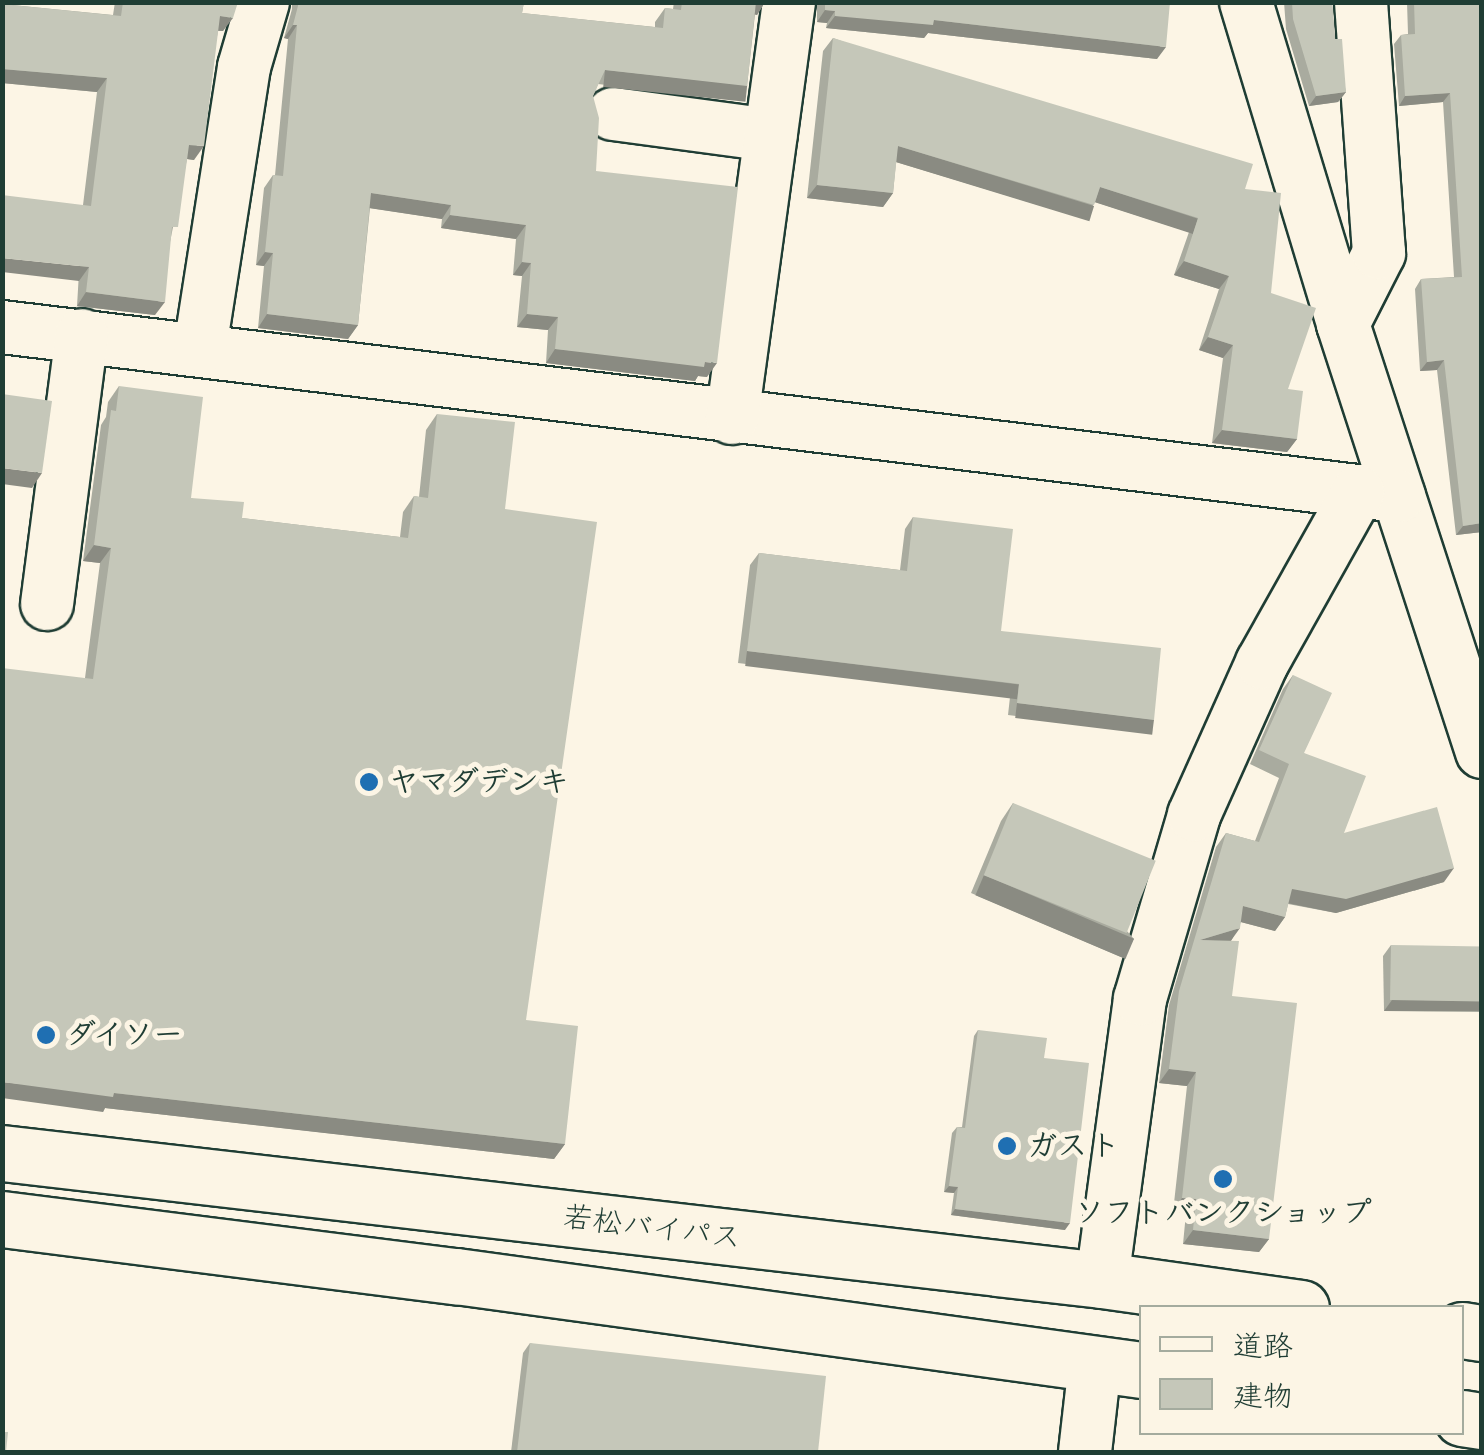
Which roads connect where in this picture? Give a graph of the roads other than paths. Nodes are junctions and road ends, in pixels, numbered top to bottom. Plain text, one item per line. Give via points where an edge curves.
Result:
1 (262, 2) edge
2 (789, 2) edge
3 (1246, 2) edge
4 (1361, 2) edge
5 (613, 114) dead end
6 (771, 134) junction
7 (1342, 324) junction
8 (2, 326) edge
9 (82, 335) junction
10 (200, 348) junction
11 (732, 418) junction
12 (1379, 494) junction
13 (47, 604) dead end
14 (1465, 643) edge
15 (1482, 752) edge
16 (2, 1153) edge
17 (2, 1219) edge
18 (1102, 1280) junction
19 (1279, 1305) edge
20 (1118, 1367) edge
21 (1085, 1452) edge

1 - 10 street via 244,68
2 - 6 street
3 - 7 street
4 - 7 street via 1379,253
5 - 6 street
6 - 11 street
7 - 12 street
8 - 9 street
9 - 10 street
9 - 13 street
10 - 11 street
11 - 12 street
12 - 14 street
12 - 18 street via 1262,662 1194,815 1140,999
14 - 15 street
16 - 18 highway, 若松バイパス
17 - 20 highway
18 - 19 highway, 若松バイパス
20 - 21 street

